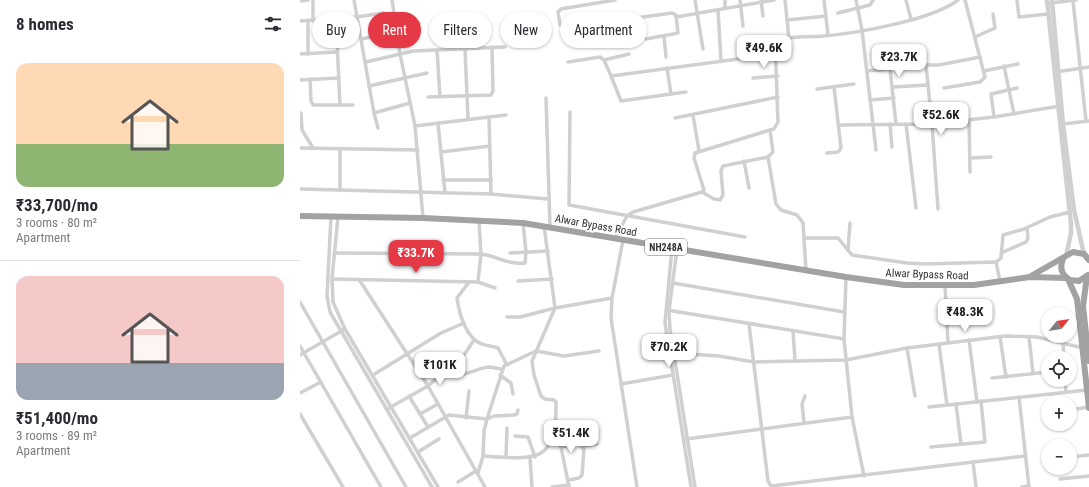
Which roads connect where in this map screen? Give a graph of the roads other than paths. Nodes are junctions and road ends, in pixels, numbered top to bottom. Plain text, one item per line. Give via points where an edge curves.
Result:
1 (308, 0) edge
2 (313, 0) edge
3 (354, 0) edge
4 (392, 0) edge
5 (616, 0) edge
6 (695, 0) edge
7 (725, 0) edge
8 (740, 0) edge
9 (774, 0) edge
10 (785, 0) edge
11 (824, 0) edge
12 (856, 0) edge
13 (873, 0) edge
14 (906, 0) edge
15 (958, 0) edge
16 (965, 0) edge
17 (1017, 0) edge
18 (300, 1) edge
19 (604, 1) edge
20 (761, 1) edge
21 (1075, 1) edge
22 (1049, 2) edge
23 (740, 5) junction
24 (726, 8) junction
25 (857, 9) junction
26 (718, 10) junction
27 (313, 12) edge
28 (357, 12) edge
29 (394, 12) edge
30 (838, 13) dead end
31 (698, 14) junction
32 (993, 14) dead end
33 (1048, 14) junction
34 (763, 16) dead end
35 (826, 16) junction
36 (676, 17) junction
37 (911, 19) junction
38 (787, 20) junction
39 (300, 21) edge
40 (308, 21) junction
41 (312, 21) edge
42 (742, 26) dead end
43 (862, 30) junction
44 (360, 32) edge
45 (828, 35) junction
46 (664, 36) junction
47 (975, 37) junction
48 (368, 38) edge
49 (361, 39) junction
50 (647, 39) edge
51 (789, 39) junction
52 (492, 47) joint
53 (500, 47) edge
54 (337, 48) edge
55 (399, 48) edge
56 (465, 48) joint
57 (703, 49) dead end
58 (437, 50) junction
59 (337, 52) junction
60 (300, 54) edge
61 (308, 54) junction
62 (400, 54) junction
63 (629, 54) dead end
64 (776, 54) junction
65 (666, 57) dead end
66 (980, 57) junction
67 (604, 60) junction
68 (721, 61) junction
69 (366, 62) junction
70 (568, 62) dead end
71 (1018, 64) dead end
72 (1004, 66) junction
73 (1089, 67) edge
74 (667, 68) junction
75 (1080, 68) junction
76 (867, 71) junction
77 (984, 71) junction
78 (1056, 72) junction
79 (426, 73) dead end
80 (611, 76) junction
81 (778, 76) junction
82 (339, 78) junction
83 (405, 78) junction
84 (753, 78) dead end
85 (310, 79) junction
86 (300, 80) edge
87 (854, 84) dead end
88 (928, 85) junction
89 (369, 86) junction
90 (834, 87) junction
91 (893, 87) junction
92 (944, 88) dead end
93 (1017, 88) dead end
94 (817, 89) dead end
95 (1009, 90) junction
96 (686, 92) dead end
97 (671, 94) junction
98 (467, 96) junction
99 (428, 97) dead end
100 (440, 97) junction
101 (778, 97) junction
102 (546, 98) dead end
103 (894, 98) junction
104 (870, 100) junction
105 (410, 103) junction
106 (340, 105) junction
107 (353, 105) dead end
108 (1059, 106) junction
109 (570, 112) dead end
110 (300, 113) edge
111 (374, 113) junction
112 (693, 114) junction
113 (1014, 114) junction
114 (506, 115) dead end
115 (489, 117) junction
116 (994, 117) junction
117 (675, 118) dead end
118 (468, 120) junction
119 (969, 120) junction
120 (1087, 121) edge
121 (438, 123) junction
122 (873, 124) junction
123 (890, 124) junction
124 (896, 124) junction
125 (906, 124) junction
126 (932, 124) junction
127 (1063, 124) junction
128 (838, 125) junction
129 (415, 126) junction
130 (378, 128) dead end
131 (770, 130) junction
132 (490, 146) junction
133 (892, 146) dead end
134 (300, 148) edge
135 (313, 148) junction
136 (340, 149) junction
137 (418, 150) junction
138 (876, 150) dead end
139 (699, 151) junction
140 (441, 152) junction
141 (827, 153) dead end
142 (768, 157) junction
143 (991, 157) dead end
144 (970, 158) junction
145 (744, 161) junction
146 (970, 172) dead end
147 (443, 180) junction
148 (491, 180) junction
149 (749, 188) dead end
150 (300, 189) edge
151 (340, 190) junction
152 (422, 192) junction
153 (702, 192) junction
154 (445, 193) junction
155 (491, 194) junction
156 (548, 199) junction
157 (916, 208) dead end
158 (938, 209) dead end
159 (1070, 212) junction
160 (300, 216) edge
161 (627, 216) junction
162 (331, 217) junction
163 (338, 217) junction
164 (423, 218) junction
165 (479, 220) junction
166 (523, 223) junction
167 (850, 223) dead end
168 (547, 227) junction
169 (1027, 228) junction
170 (745, 236) dead end
171 (615, 238) junction
172 (804, 238) junction
173 (624, 240) junction
174 (675, 249) junction
175 (548, 251) junction
176 (848, 251) junction
177 (526, 252) junction
178 (334, 253) junction
179 (510, 253) dead end
180 (1001, 253) junction
181 (481, 254) junction
182 (1084, 254) junction
183 (1064, 257) junction
184 (1089, 260) edge
185 (996, 262) junction
186 (806, 270) junction
187 (1088, 275) edge
188 (846, 277) junction
189 (1030, 277) junction
190 (1067, 278) junction
191 (332, 279) junction
192 (552, 279) junction
193 (360, 281) junction
194 (518, 281) dead end
195 (469, 282) junction
196 (478, 282) junction
197 (1000, 282) junction
198 (673, 283) junction
199 (945, 286) junction
200 (495, 288) dead end
201 (612, 298) junction
202 (300, 302) edge
203 (555, 308) junction
204 (667, 310) junction
205 (844, 312) junction
206 (508, 317) dead end
207 (464, 322) junction
208 (750, 324) junction
209 (343, 330) junction
210 (793, 331) junction
211 (1029, 336) junction
212 (1000, 337) junction
213 (1041, 338) edge
214 (844, 339) junction
215 (474, 340) junction
216 (969, 340) junction
217 (322, 341) junction
218 (948, 343) junction
219 (1063, 343) joint
220 (940, 344) junction
221 (300, 346) edge
222 (907, 348) junction
223 (1087, 349) edge
224 (536, 351) junction
225 (1064, 351) edge
226 (599, 352) dead end
227 (406, 353) junction
228 (674, 353) junction
229 (302, 354) edge
230 (846, 360) junction
231 (795, 361) junction
232 (754, 362) junction
233 (507, 365) junction
234 (1089, 365) edge
235 (502, 369) junction
236 (446, 371) junction
237 (1041, 373) edge
238 (1033, 374) junction
239 (373, 375) junction
240 (500, 375) junction
241 (673, 375) junction
242 (1006, 377) junction
243 (992, 378) dead end
244 (321, 382) junction
245 (621, 384) junction
246 (428, 386) junction
247 (1066, 387) edge
248 (1087, 390) junction
249 (470, 391) dead end
250 (1066, 392) junction
251 (300, 393) edge
252 (513, 394) dead end
253 (409, 396) junction
254 (806, 396) dead end
255 (915, 396) dead end
256 (1019, 397) junction
257 (979, 402) junction
258 (438, 404) junction
259 (956, 404) junction
260 (947, 405) junction
261 (391, 406) junction
262 (929, 407) dead end
263 (1089, 408) edge
264 (386, 409) junction
265 (1077, 409) edge
266 (518, 410) dead end
267 (300, 414) edge
268 (420, 414) junction
269 (445, 417) junction
270 (852, 417) junction
271 (466, 418) junction
272 (487, 418) junction
273 (302, 421) edge
274 (804, 423) junction
275 (428, 427) junction
276 (507, 428) dead end
277 (763, 428) junction
278 (515, 436) dead end
279 (410, 438) junction
280 (439, 439) dead end
281 (685, 439) junction
282 (551, 443) junction
283 (597, 444) dead end
284 (961, 444) junction
285 (582, 446) junction
286 (561, 447) junction
287 (931, 447) dead end
288 (418, 452) junction
289 (1089, 455) edge
290 (484, 456) junction
291 (1025, 456) junction
292 (1077, 456) edge
293 (506, 457) junction
294 (535, 457) junction
295 (530, 458) junction
296 (973, 462) junction
297 (477, 472) junction
298 (864, 476) junction
299 (1089, 476) edge
300 (1060, 479) dead end
301 (569, 480) junction
302 (458, 482) dead end
303 (806, 485) edge
304 (485, 486) edge
305 (569, 486) edge
306 (343, 487) edge
307 (381, 487) edge
308 (406, 487) edge
309 (432, 487) edge
310 (438, 487) edge
311 (479, 487) edge
312 (532, 487) edge
313 (552, 487) edge
314 (638, 487) edge
315 (691, 487) edge
316 (695, 487) edge
317 (976, 487) edge
318 (1022, 487) edge
319 (1029, 487) edge

1 - 18 street
2 - 27 street
3 - 28 street
4 - 29 street
5 - 19 street
6 - 31 street
7 - 24 street
8 - 23 street
9 - 20 street
10 - 38 street
11 - 35 street
12 - 25 street
13 - 25 street via 870,5
14 - 37 street
15 - 37 street via 944,9
16 - 47 street
17 - 33 street via 1019,17
19 - 36 street via 561,9 558,12 560,25 565,28 672,13
20 - 23 street
20 - 34 street
21 - 22 street
21 - 75 street
22 - 33 street
22 - 78 street
23 - 24 street
23 - 42 street
24 - 26 street
25 - 30 street
25 - 43 street
26 - 31 street
26 - 68 street
31 - 36 street
31 - 57 street
32 - 47 street via 995,28
33 - 78 street
35 - 38 street
35 - 45 street
36 - 46 street via 678,33
37 - 43 street
38 - 51 street
39 - 40 street
40 - 41 street
40 - 61 street
43 - 45 street
43 - 76 street
44 - 49 street
45 - 51 street
46 - 50 street
46 - 65 street
47 - 66 street
48 - 49 street
49 - 69 street
51 - 64 street via 775,41
52 - 53 street
52 - 98 street via 491,95
54 - 59 street
55 - 62 street
56 - 58 street
56 - 98 street
58 - 62 street
58 - 100 street
59 - 61 street
59 - 82 street
60 - 61 street
62 - 69 street
62 - 83 street
63 - 67 street
64 - 68 street
64 - 81 street
66 - 77 street
66 - 88 street via 926,65
67 - 70 street via 600,57
67 - 80 street
68 - 74 street
69 - 89 street
71 - 72 street
72 - 77 street
72 - 95 street
73 - 75 street
74 - 80 street
74 - 97 street
75 - 78 street
75 - 120 street
76 - 91 street via 890,69
76 - 104 street
77 - 92 street via 984,77 980,82
78 - 108 street
79 - 83 street
80 - 97 street via 621,101
81 - 84 street
81 - 101 street
82 - 85 street
82 - 106 street
83 - 89 street
83 - 105 street
85 - 86 street
85 - 106 street via 313,105
87 - 90 street
88 - 91 street
88 - 126 street
89 - 111 street
90 - 94 street
90 - 128 street
91 - 103 street
93 - 95 street
95 - 113 street
95 - 116 street via 991,94
96 - 97 street
98 - 100 street
98 - 118 street
99 - 100 street
101 - 112 street
101 - 131 street via 778,122 774,129
102 - 156 street
103 - 104 street
103 - 124 street
104 - 122 street
105 - 111 street
105 - 129 street
106 - 107 street
108 - 113 street
108 - 127 street
108 - 159 street
109 - 161 street via 569,205
110 - 135 street via 302,130
111 - 130 street
112 - 117 street
112 - 139 street
113 - 116 street
114 - 115 street
115 - 118 street
115 - 132 street
116 - 119 street
118 - 121 street
119 - 126 street
119 - 144 street
120 - 127 street
121 - 129 street
121 - 140 street
122 - 123 street
122 - 128 street
122 - 138 street
123 - 124 street
123 - 133 street
124 - 125 street
125 - 126 street
125 - 157 street
126 - 158 street
127 - 182 street via 1074,210
128 - 141 street via 841,148 838,152
129 - 137 street
131 - 139 street
131 - 142 street via 773,152
132 - 140 street
132 - 148 street
134 - 135 street
135 - 136 street
136 - 137 street
136 - 151 street
137 - 152 street
139 - 153 street via 694,156 705,187
140 - 147 street
142 - 145 street
142 - 172 street via 776,204 781,210 798,215
143 - 144 street
144 - 146 street
145 - 149 street
145 - 153 street via 722,168 722,198 717,200
147 - 148 street
147 - 154 street
148 - 155 street
150 - 151 street
151 - 152 street
152 - 154 street
152 - 164 street
153 - 161 street
154 - 155 street
155 - 156 street
156 - 168 street
159 - 169 street
159 - 183 street via 1071,233
160 - 162 highway, Alwar Bypass Road / NH248A
161 - 170 street
161 - 171 street
162 - 163 highway, Alwar Bypass Road / NH248A
162 - 209 street via 327,296 330,312
163 - 164 highway, Alwar Bypass Road / NH248A
163 - 178 street
164 - 165 highway, Alwar Bypass Road / NH248A
165 - 166 highway, Alwar Bypass Road / NH248A
165 - 181 street
166 - 168 highway, Alwar Bypass Road / NH248A
166 - 177 street
167 - 176 street
168 - 171 highway, Alwar Bypass Road / NH248A
168 - 175 street
169 - 180 street via 1026,242
169 - 180 street via 1003,235
171 - 173 highway, Alwar Bypass Road / NH248A
172 - 176 street via 838,238
172 - 186 street
173 - 174 highway, Alwar Bypass Road / NH248A
173 - 201 street
174 - 186 highway, Alwar Bypass Road / NH248A
174 - 198 street
174 - 204 street
175 - 177 street
175 - 192 street
176 - 185 street via 857,256 907,263
177 - 179 street
177 - 181 street via 526,261 521,263 510,263
178 - 181 street
178 - 191 street
180 - 185 street via 1001,258
181 - 196 street
182 - 183 highway, NH248A via 1074,252
182 - 184 highway
183 - 189 highway, NH248A
183 - 190 highway, NH248A via 1062,272
185 - 197 street
186 - 188 highway, Alwar Bypass Road / NH248A
187 - 190 highway, NH248A via 1079,281
187 - 223 highway, NH248A via 1083,299
188 - 199 highway, Alwar Bypass Road / NH248A via 904,285
188 - 205 street
189 - 190 highway, NH248A
189 - 197 highway, Alwar Bypass Road / NH248A
190 - 223 highway, NH248A via 1077,299
191 - 193 street
191 - 209 street via 333,302
192 - 194 street
192 - 203 street
193 - 195 street
193 - 227 street
195 - 196 street
195 - 207 street via 458,298
196 - 200 street
197 - 199 highway, Alwar Bypass Road / NH248A
198 - 204 street
198 - 205 street
199 - 218 street
201 - 203 street
201 - 245 street via 611,318
202 - 217 street
203 - 206 street via 520,317
203 - 224 street
204 - 208 street
204 - 228 street
204 - 241 street via 665,323
205 - 214 street
207 - 215 street
207 - 227 street
208 - 210 street
208 - 232 street
209 - 217 street
209 - 239 street
209 - 264 street
210 - 214 street
210 - 231 street
211 - 212 street
211 - 213 street
211 - 238 street
212 - 216 street
212 - 242 street
214 - 230 street
215 - 233 street via 498,348
215 - 236 street via 464,355
216 - 218 street
216 - 257 street
217 - 229 street
217 - 308 street
218 - 220 street
219 - 223 street
219 - 225 street
220 - 222 street
220 - 260 street
221 - 229 street
222 - 230 street
222 - 255 street
223 - 234 highway, NH248A
223 - 248 highway, NH248A
224 - 226 street via 564,356
224 - 233 street
224 - 282 street via 532,361 541,396 556,402
227 - 239 street
227 - 246 street
228 - 232 street via 719,356
228 - 281 street
229 - 244 street
230 - 231 street
230 - 270 street
231 - 232 street
232 - 277 street
233 - 235 street
235 - 236 street via 489,367 454,375
235 - 240 street
236 - 246 street
237 - 238 street
238 - 242 street
239 - 261 street
240 - 252 street via 511,383
240 - 272 street
241 - 245 street
241 - 281 street
242 - 243 street
244 - 251 street
244 - 307 street
245 - 314 street
246 - 253 street
246 - 258 street
247 - 250 street
248 - 250 street
248 - 263 highway, NH248A
249 - 271 street
250 - 256 street
253 - 261 street
253 - 268 street
254 - 274 street via 802,404
256 - 257 street
256 - 291 street
257 - 259 street
257 - 284 street via 986,442
258 - 268 street
258 - 269 street
259 - 260 street
259 - 284 street
260 - 262 street
261 - 264 street
261 - 279 street
263 - 265 street
264 - 309 street
266 - 272 street via 514,415
267 - 273 street
268 - 275 street
269 - 271 street via 457,414
269 - 275 street
269 - 297 street
270 - 274 street
270 - 298 street
271 - 272 street
272 - 290 street via 484,430
273 - 306 street
274 - 277 street
275 - 279 street
276 - 293 street
277 - 281 street
277 - 303 street via 768,481 771,486
278 - 294 street via 528,437
279 - 288 street
280 - 288 street
281 - 315 street
281 - 316 street
282 - 286 street via 556,442
282 - 294 street
283 - 285 street
284 - 287 street
285 - 286 street via 578,444
285 - 301 street via 582,476
286 - 301 street
288 - 310 street
289 - 292 street
290 - 293 street
290 - 297 street
291 - 296 street
291 - 319 street
293 - 295 street
294 - 295 street
295 - 312 street
296 - 298 street
296 - 317 street
297 - 302 street
297 - 304 street
298 - 303 street
299 - 300 street
301 - 305 street
304 - 311 street
305 - 313 street
318 - 319 street

